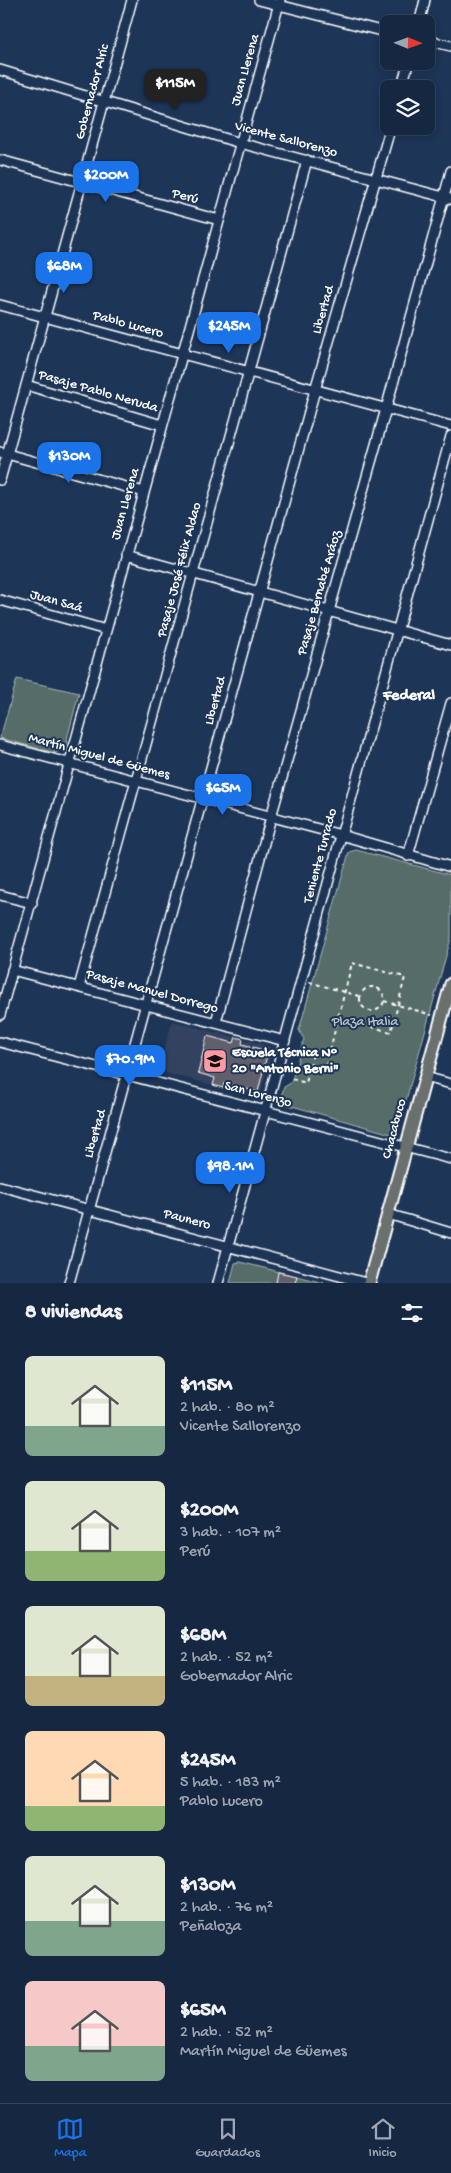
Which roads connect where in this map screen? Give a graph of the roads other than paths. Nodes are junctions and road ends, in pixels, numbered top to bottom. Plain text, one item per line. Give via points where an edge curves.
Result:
1 (132, 0) edge
2 (259, 0) edge
3 (425, 0) edge
4 (279, 3) edge
5 (421, 15) edge
6 (380, 31) edge
7 (435, 42) edge
8 (451, 46) edge
9 (0, 70) edge
10 (104, 103) junction
11 (389, 135) edge
12 (240, 143) junction
13 (0, 160) edge
14 (307, 160) junction
15 (451, 172) edge
16 (377, 178) junction
17 (82, 184) junction
18 (448, 198) edge
19 (219, 220) junction
20 (0, 305) edge
21 (45, 317) junction
22 (182, 354) junction
23 (249, 372) junction
24 (26, 385) junction
25 (315, 390) junction
26 (386, 409) junction
27 (162, 425) junction
28 (451, 426) edge
29 (451, 436) edge
30 (4, 453) edge
31 (0, 480) edge
32 (144, 492) junction
33 (126, 555) junction
34 (193, 574) junction
35 (260, 594) junction
36 (0, 600) edge
37 (329, 612) junction
38 (106, 630) junction
39 (398, 631) junction
40 (451, 645) edge
41 (451, 703) edge
42 (0, 745) edge
43 (70, 763) junction
44 (136, 781) junction
45 (204, 799) junction
46 (271, 816) junction
47 (342, 835) junction
48 (408, 856) junction
49 (451, 867) edge
50 (0, 895) edge
51 (32, 903) junction
52 (12, 970) junction
53 (451, 984) edge
54 (80, 987) junction
55 (147, 1004) junction
56 (445, 1014) edge
57 (0, 1015) edge
58 (216, 1022) junction
59 (285, 1041) junction
60 (0, 1042) edge
61 (127, 1074) junction
62 (425, 1077) junction
63 (451, 1084) edge
64 (265, 1112) junction
65 (406, 1147) junction
66 (451, 1159) edge
67 (0, 1186) edge
68 (90, 1209) junction
69 (388, 1214) junction
70 (451, 1233) edge
71 (228, 1245) junction
72 (70, 1283) edge
73 (218, 1283) edge
74 (368, 1283) edge

1 - 10 street, Gobernador Alric
2 - 4 street
3 - 5 street
4 - 6 street
4 - 12 street, Juan Llerena
7 - 8 street
9 - 10 street, Vicente Sallorenzo
10 - 12 street, Vicente Sallorenzo
10 - 17 street, Gobernador Alric
11 - 16 street, Libertad
12 - 14 street, Vicente Sallorenzo
12 - 19 street, Juan Llerena
13 - 17 street, Perú
14 - 16 street, Vicente Sallorenzo
14 - 23 street, Pasaje José Félix Aldao
15 - 18 street, Pasaje Bernabé Aráoz
16 - 18 street, Vicente Sallorenzo
16 - 25 street, Libertad
17 - 19 street, Perú
17 - 21 street, Gobernador Alric
18 - 26 street, Pasaje Bernabé Aráoz
19 - 22 street, Juan Llerena
20 - 21 street, Pablo Lucero
21 - 22 street, Pablo Lucero
21 - 24 street, Gobernador Alric
22 - 23 street, Pablo Lucero
22 - 27 street, Juan Llerena
23 - 25 street, Pablo Lucero
23 - 34 street, Pasaje José Félix Aldao
24 - 27 street, Pasaje Pablo Neruda
24 - 30 street, Gobernador Alric
25 - 26 street, Pablo Lucero
25 - 35 street, Libertad
26 - 28 street, Pablo Lucero
26 - 37 street, Pasaje Bernabé Aráoz
27 - 32 street, Juan Llerena
29 - 39 street, Teniente Turrado
30 - 31 street, Gobernador Alric
30 - 32 street
32 - 33 street, Juan Llerena
33 - 34 street
33 - 38 street, Juan Llerena
34 - 35 street
34 - 44 street, Pasaje José Félix Aldao
35 - 37 street
35 - 45 street, Libertad
36 - 38 street, Juan Saá
37 - 39 street
37 - 46 street, Pasaje Bernabé Aráoz
38 - 43 street, Juan Llerena
39 - 40 street
39 - 47 street, Teniente Turrado
41 - 48 street
42 - 43 street, Martín Miguel de Güemes
43 - 44 street, Martín Miguel de Güemes
43 - 51 street, Juan Llerena
44 - 45 street, Martín Miguel de Güemes
44 - 54 street, Pasaje José Félix Aldao
45 - 46 street, Martín Miguel de Güemes
45 - 55 street, Libertad
46 - 47 street, Martín Miguel de Güemes
46 - 58 street, Pasaje Bernabé Aráoz
47 - 48 street, Martín Miguel de Güemes
47 - 59 street, Teniente Turrado
48 - 49 street, Martín Miguel de Güemes
50 - 51 street
51 - 52 street, Juan Llerena
52 - 54 street, Pasaje Manuel Dorrego
52 - 57 street, Juan Llerena
53 - 56 main road, Chacabuco
54 - 55 street, Pasaje Manuel Dorrego
55 - 58 street, Pasaje Manuel Dorrego
55 - 61 street, Libertad
56 - 62 main road, Chacabuco
58 - 59 street, Pasaje Manuel Dorrego
59 - 64 street, Teniente Turrado
60 - 61 street, San Lorenzo
61 - 64 street, San Lorenzo
61 - 68 street, Libertad
62 - 63 street
62 - 65 main road, Chacabuco
64 - 65 street, San Lorenzo
64 - 71 street, Teniente Turrado
65 - 66 street, San Lorenzo
65 - 69 main road, Chacabuco
67 - 68 street, Paunero
68 - 71 street, Paunero
68 - 72 street, Libertad
69 - 70 street
69 - 74 main road, Chacabuco
71 - 73 street, Teniente Turrado
71 - 74 street, Paunero

